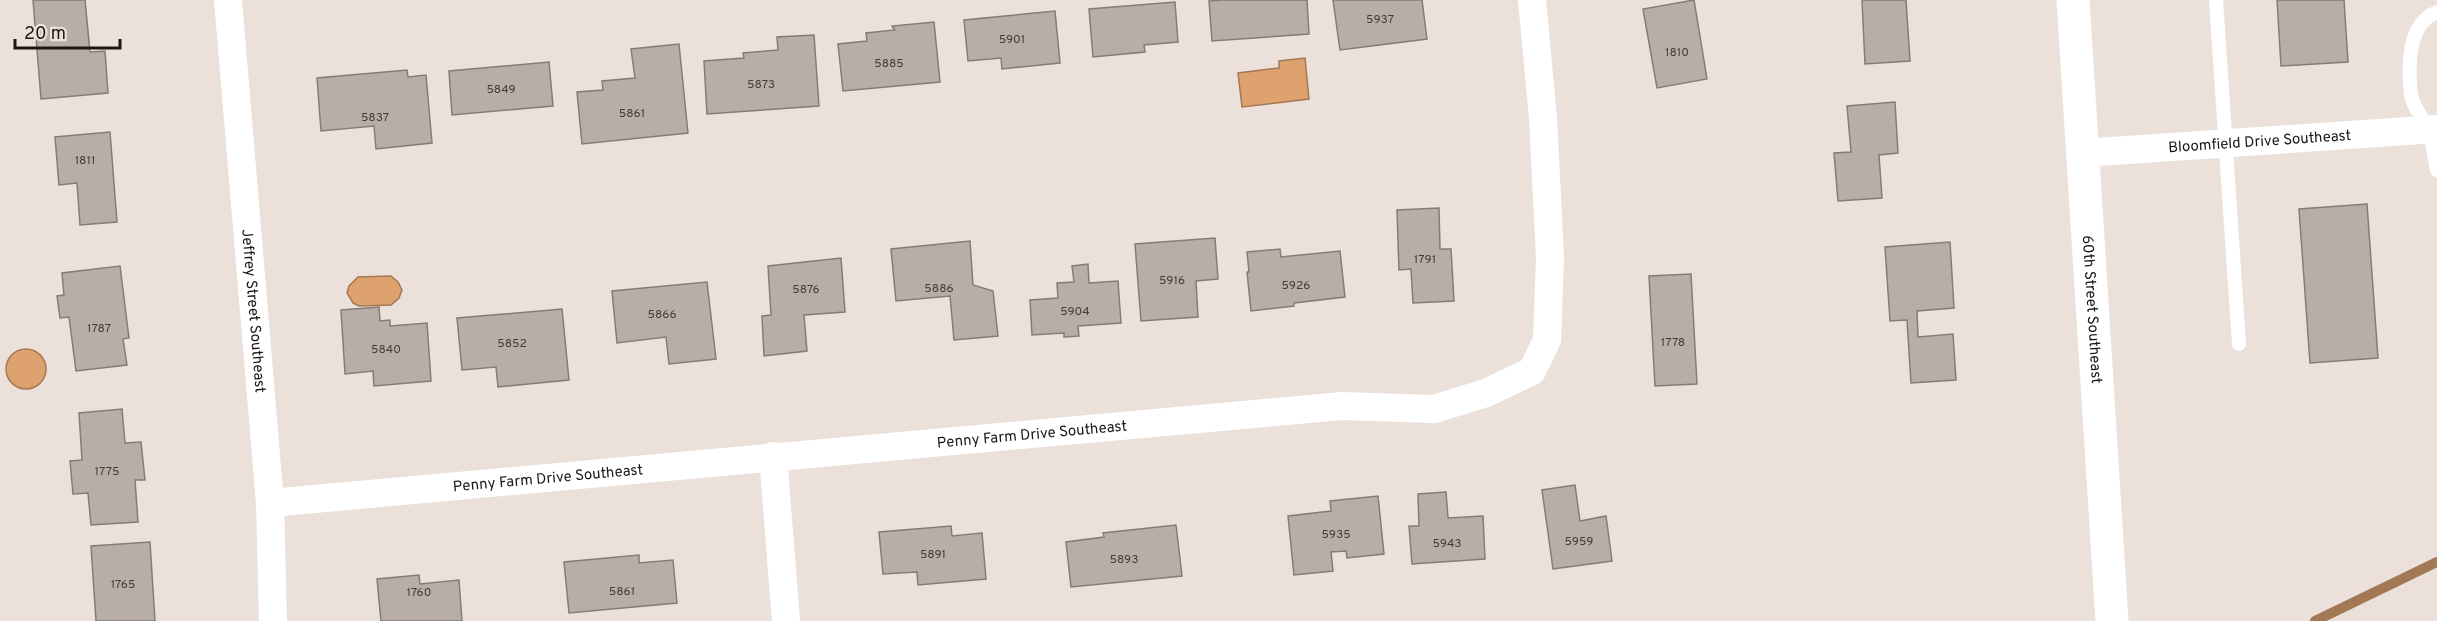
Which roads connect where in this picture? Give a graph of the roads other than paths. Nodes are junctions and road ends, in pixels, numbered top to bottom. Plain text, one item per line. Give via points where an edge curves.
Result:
1 (228, 0) edge
2 (1532, 0) edge
3 (2073, 0) edge
4 (2216, 0) edge
5 (2437, 12) edge
6 (2433, 130) edge
7 (2228, 143) junction
8 (2083, 153) junction
9 (2437, 170) edge
10 (2239, 344) dead end
11 (773, 456) junction
12 (270, 503) junction
13 (273, 621) edge
14 (786, 621) edge
15 (2112, 621) edge

1 - 12 street, Jeffrey Street Southeast
2 - 11 street, Penny Farm Drive Southeast via 1550,258 1546,340 1532,371 1486,393 1434,408 1342,406
3 - 8 main road, 60th Street Southeast
4 - 7 lane
5 - 6 lane via 2426,16 2417,27 2411,51 2412,97
6 - 7 street, Bloomfield Drive Southeast
6 - 9 lane
7 - 8 street, Bloomfield Drive Southeast
7 - 10 lane
8 - 15 main road, 60th Street Southeast
11 - 12 street, Penny Farm Drive Southeast
11 - 14 street
12 - 13 street, Jeffrey Street Southeast

